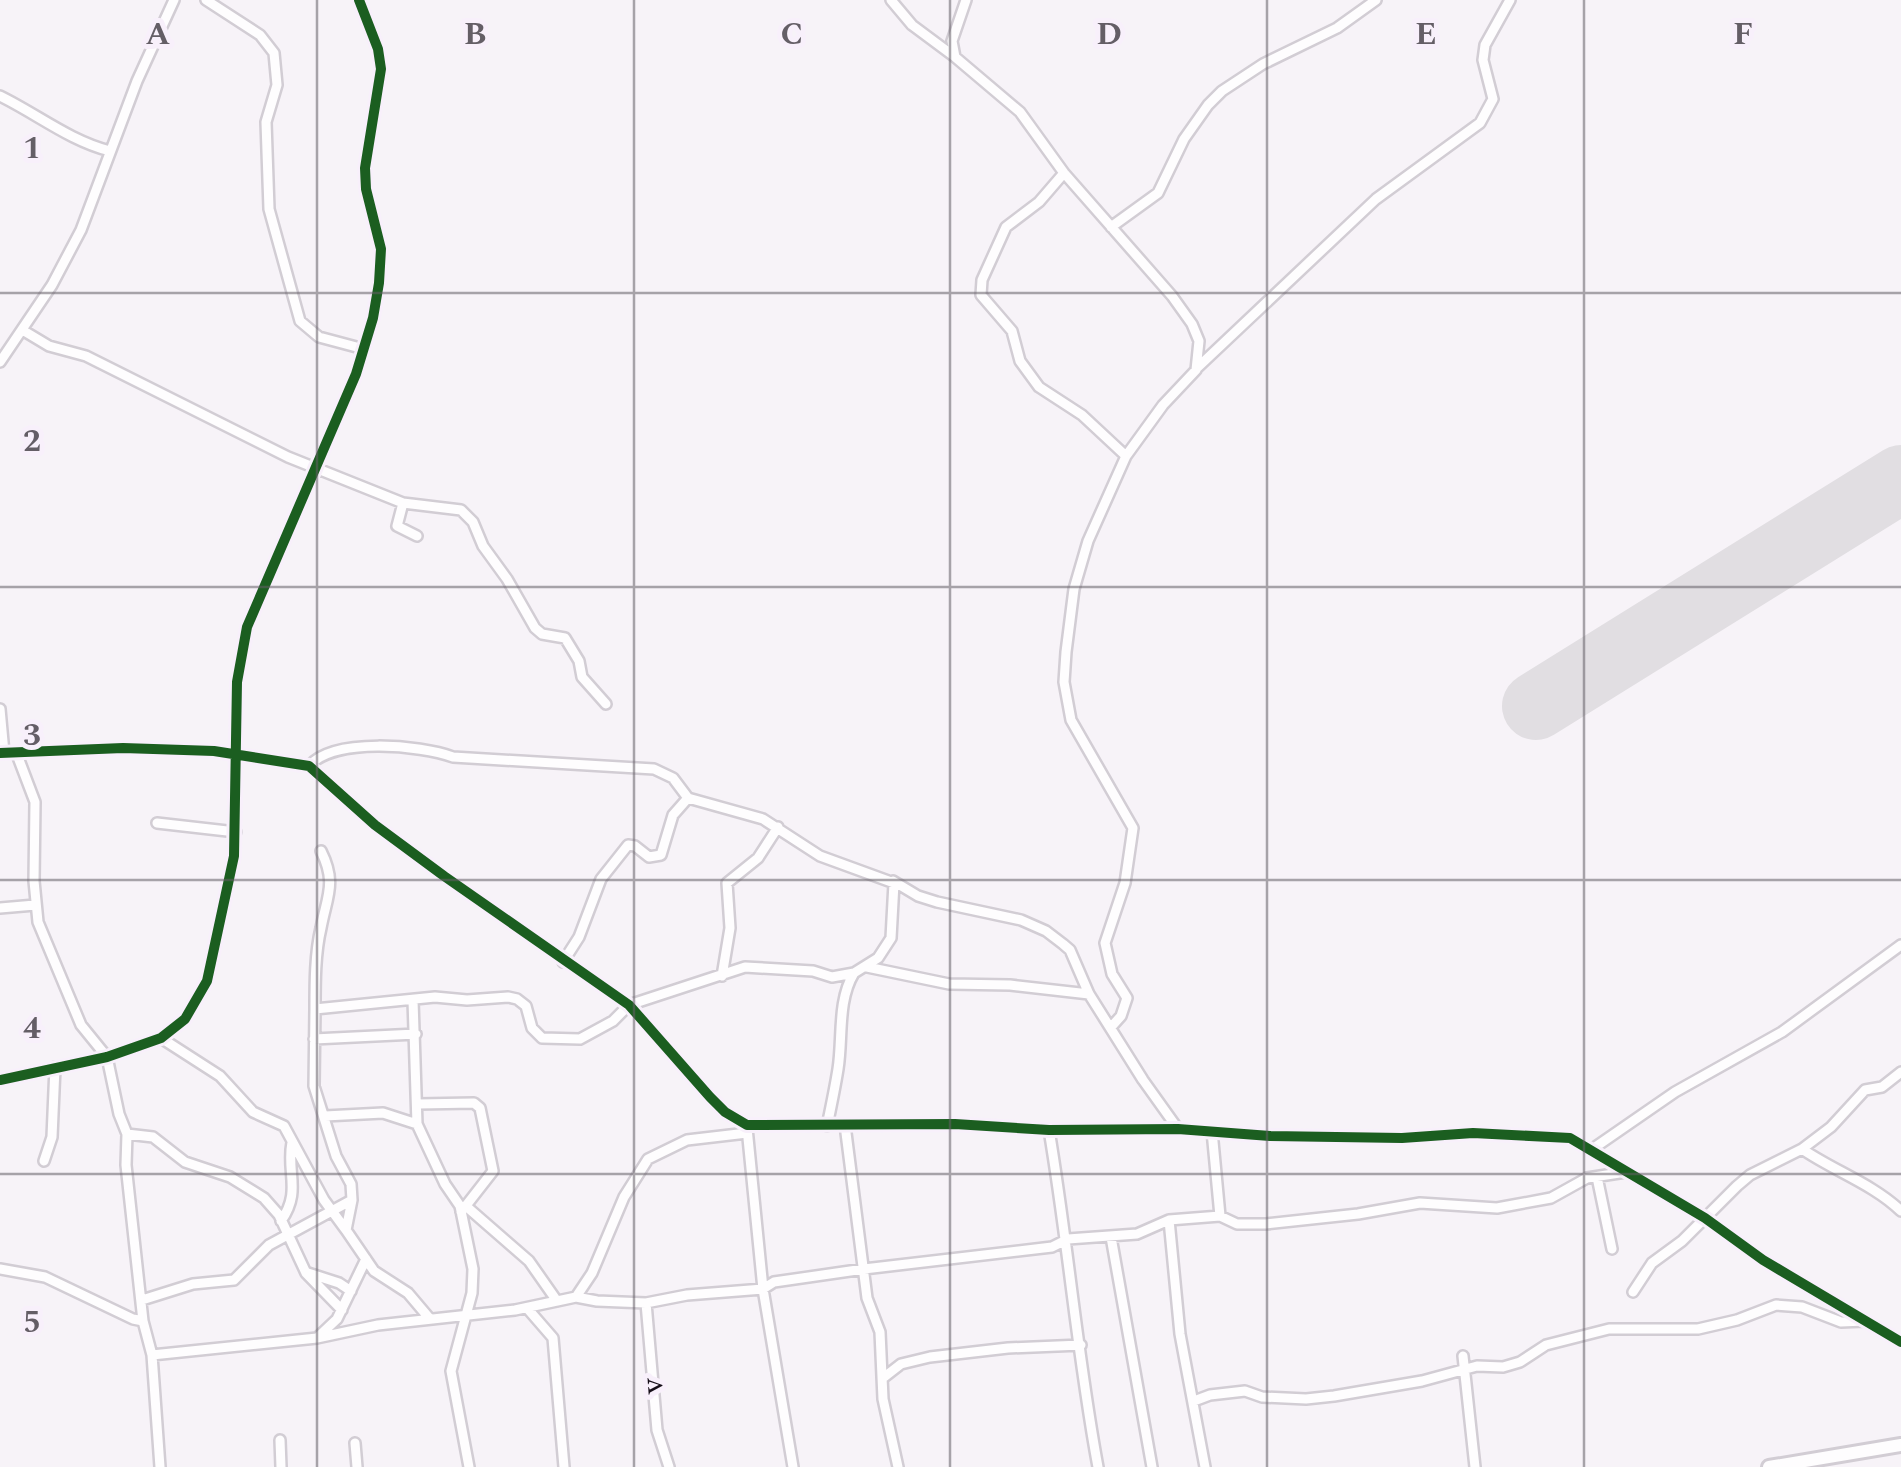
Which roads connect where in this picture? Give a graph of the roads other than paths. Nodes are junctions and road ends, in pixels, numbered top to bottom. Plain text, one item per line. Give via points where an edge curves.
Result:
1 (174, 0) edge
2 (206, 0) edge
3 (360, 0) edge
4 (891, 0) edge
5 (966, 0) edge
6 (1376, 0) edge
7 (1510, 0) edge
8 (954, 57) junction
9 (0, 96) edge
10 (110, 151) junction
11 (1064, 173) junction
12 (1111, 227) junction
13 (24, 331) junction
14 (364, 349) junction
15 (0, 362) edge
16 (1196, 370) junction
17 (1126, 456) junction
18 (315, 468) junction
19 (403, 502) junction
20 (417, 536) dead end
21 (606, 704) dead end
22 (0, 710) edge
23 (16, 752) junction
24 (236, 752) junction
25 (2, 753) edge
26 (308, 766) junction
27 (688, 798) junction
28 (157, 823) dead end
29 (778, 827) junction
30 (236, 832) junction
31 (321, 851) dead end
32 (893, 881) junction
33 (36, 905) junction
34 (0, 908) edge
35 (1901, 945) edge
36 (564, 962) junction
37 (867, 968) junction
38 (854, 973) junction
39 (722, 976) junction
40 (1089, 994) junction
41 (413, 1000) junction
42 (629, 1004) junction
43 (316, 1008) junction
44 (1112, 1026) junction
45 (416, 1034) junction
46 (161, 1038) junction
47 (314, 1039) junction
48 (107, 1058) junction
49 (55, 1067) junction
50 (1901, 1072) edge
51 (0, 1080) edge
52 (418, 1104) junction
53 (325, 1116) junction
54 (416, 1124) junction
55 (827, 1126) junction
56 (844, 1126) junction
57 (747, 1129) junction
58 (1178, 1129) junction
59 (1049, 1130) junction
60 (1212, 1131) junction
61 (127, 1134) junction
62 (292, 1142) junction
63 (1802, 1149) junction
64 (1592, 1150) junction
65 (44, 1161) dead end
66 (1626, 1172) junction
67 (1597, 1177) junction
68 (352, 1200) junction
69 (331, 1210) junction
70 (464, 1210) junction
71 (1901, 1211) edge
72 (1220, 1216) junction
73 (1705, 1218) junction
74 (1170, 1220) junction
75 (281, 1221) junction
76 (346, 1230) junction
77 (286, 1237) junction
78 (1111, 1237) junction
79 (1068, 1239) junction
80 (1612, 1248) dead end
81 (366, 1259) junction
82 (0, 1269) edge
83 (864, 1269) junction
84 (306, 1273) junction
85 (763, 1289) junction
86 (351, 1290) junction
87 (1633, 1292) dead end
88 (576, 1296) junction
89 (142, 1300) junction
90 (557, 1301) junction
91 (646, 1302) junction
92 (527, 1308) junction
93 (342, 1310) junction
94 (464, 1318) junction
95 (430, 1319) junction
96 (143, 1321) junction
97 (1864, 1322) junction
98 (317, 1338) junction
99 (1901, 1342) edge
100 (1081, 1345) junction
101 (152, 1355) junction
102 (1463, 1356) dead end
103 (1464, 1370) junction
104 (883, 1378) junction
105 (1194, 1401) junction
106 (280, 1440) dead end
107 (355, 1442) dead end
108 (1901, 1445) edge
109 (160, 1467) edge
110 (280, 1467) edge
111 (357, 1467) edge
112 (469, 1467) edge
113 (564, 1467) edge
114 (670, 1467) edge
115 (792, 1467) edge
116 (898, 1467) edge
117 (1098, 1467) edge
118 (1152, 1467) edge
119 (1205, 1467) edge
120 (1475, 1467) edge
121 (1768, 1467) edge

1 - 10 street
2 - 14 street via 260,35 274,53 277,86 266,122 269,209 300,321 319,336
3 - 14 street via 381,69 366,168 381,250 379,283
4 - 8 street
5 - 8 street via 952,41
6 - 12 street via 1222,92 1184,139 1158,192
7 - 16 street via 1485,45 1493,99 1480,123 1376,199
8 - 11 street via 1020,112
9 - 10 street via 71,138
10 - 13 street via 81,230
11 - 12 street
11 - 17 street via 1006,227 981,295 1009,326 1020,362 1040,386
12 - 16 street via 1192,324 1199,341
13 - 15 street
13 - 18 street
14 - 18 street
16 - 17 street
17 - 44 street via 1074,589 1064,682 1071,720 1132,828 1125,883 1105,943 1112,974 1127,998
18 - 19 street
18 - 24 street via 247,627 237,682
19 - 20 street via 396,526
19 - 21 street via 468,515 535,628 565,638 586,682
22 - 25 street
23 - 24 street
23 - 25 street
23 - 33 street via 35,802
24 - 26 street
24 - 30 street
26 - 27 street via 318,756 354,748 432,749 453,758 654,769 673,778
26 - 36 street via 375,825
27 - 29 street
27 - 36 street via 672,815 661,855 628,845 612,864
28 - 30 street
29 - 32 street via 820,856
29 - 39 street via 758,858 727,883 730,928
30 - 46 street via 206,980 185,1019
31 - 43 street via 331,874
32 - 37 street via 891,938
32 - 40 street via 918,896 1046,931 1070,950
33 - 34 street
33 - 48 street via 81,1025
35 - 64 street via 1782,1032 1675,1092
36 - 42 street
37 - 38 street
37 - 40 street via 949,984
38 - 39 street via 832,978 758,967
38 - 55 street via 842,1011
39 - 42 street
40 - 44 street
41 - 42 street via 517,998 536,1034 552,1040 580,1039
41 - 43 street
41 - 45 street
42 - 57 street
43 - 47 street
44 - 58 street
45 - 47 street
45 - 52 street
46 - 48 street
46 - 62 street via 220,1076 253,1112 284,1126
47 - 53 street via 314,1086
48 - 49 street
48 - 61 street
49 - 51 street
49 - 65 street via 52,1137
50 - 63 street via 1866,1090
52 - 54 street
52 - 70 street via 480,1108 493,1171
53 - 54 street via 383,1112
53 - 68 street
54 - 70 street
55 - 56 street
55 - 57 street
56 - 59 street
56 - 83 street
57 - 85 street
57 - 88 street via 688,1140 648,1159
58 - 59 street
58 - 60 street
59 - 79 street
60 - 64 street via 1402,1138 1494,1133 1570,1138
60 - 72 street
61 - 75 street via 153,1137 185,1162 242,1183 268,1201
61 - 89 street
62 - 69 street
62 - 75 street via 294,1192
63 - 71 street
63 - 73 street via 1750,1176
64 - 66 street
66 - 67 street
66 - 73 street
67 - 72 street via 1551,1198 1497,1208 1420,1203 1238,1224
67 - 80 street
68 - 69 street
68 - 76 street
69 - 76 street
69 - 77 street
70 - 90 street via 530,1261
70 - 94 street via 474,1282
72 - 74 street
73 - 87 street via 1652,1264
73 - 97 street
74 - 78 street
74 - 105 street via 1180,1334
75 - 77 street
76 - 81 street
77 - 84 street
77 - 89 street via 234,1280
78 - 79 street
78 - 118 street
79 - 83 street via 1052,1248
79 - 100 street
81 - 86 street
81 - 95 street
82 - 96 street via 32,1272
83 - 85 street
83 - 104 street
84 - 86 street
84 - 93 street
85 - 91 street
85 - 115 street
86 - 93 street
88 - 90 street
88 - 91 street
89 - 96 street
90 - 92 street
91 - 114 street, v via 657,1430
92 - 94 street
92 - 113 street via 553,1338
93 - 98 street
94 - 95 street
94 - 112 street via 451,1371
95 - 98 street
96 - 101 street
97 - 99 street
97 - 103 street via 1776,1305 1698,1329 1609,1329 1546,1345 1503,1367
98 - 101 street
100 - 104 street via 930,1357 901,1364
100 - 117 street
101 - 109 street
102 - 103 street
103 - 105 street via 1334,1396 1262,1397 1245,1391
103 - 120 street
104 - 116 street
105 - 119 street
106 - 110 street
107 - 111 street
108 - 121 main road

